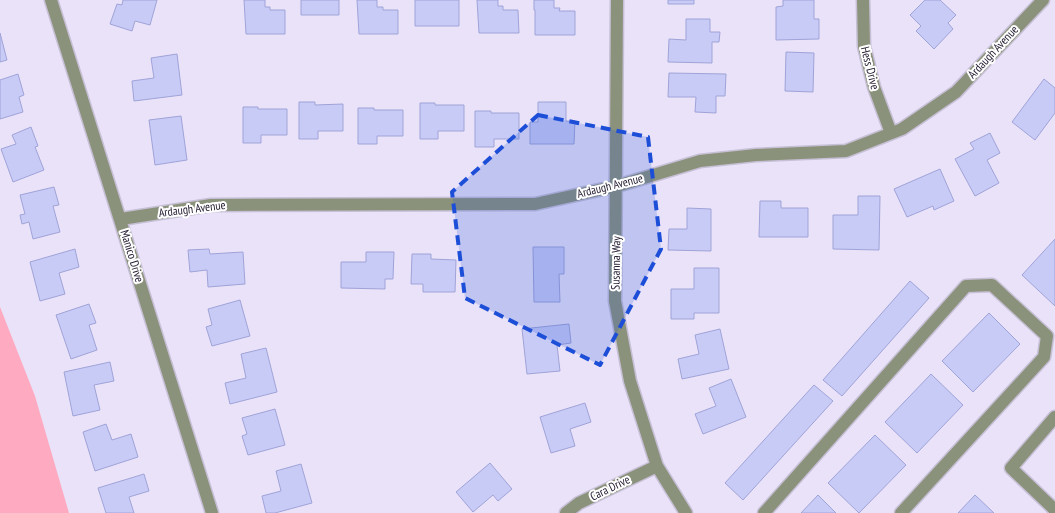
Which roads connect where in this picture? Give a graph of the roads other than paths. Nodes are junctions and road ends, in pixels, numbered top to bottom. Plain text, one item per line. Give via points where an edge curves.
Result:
1 (51, 0) edge
2 (617, 0) edge
3 (863, 0) edge
4 (1043, 0) edge
5 (891, 133) junction
6 (617, 186) junction
7 (121, 219) junction
8 (1055, 417) edge
9 (657, 466) junction
10 (1055, 510) edge
11 (212, 513) edge
12 (566, 513) edge
13 (686, 513) edge
14 (764, 513) edge
15 (901, 513) edge

1 - 7 street, Manico Drive
2 - 6 street, Susanna Way
3 - 5 street, Hess Drive via 864,46 874,87
4 - 5 street, Ardaugh Avenue via 956,92
5 - 6 street, Ardaugh Avenue via 846,151 700,161
6 - 7 street, Ardaugh Avenue via 535,204 211,205
6 - 9 street, Susanna Way via 615,301 630,381
7 - 11 street, Manico Drive
8 - 10 street via 1011,468
9 - 12 street, Cara Drive via 579,503
9 - 13 street, Susanna Way
14 - 15 street via 966,286 992,285 1047,336 1044,358

